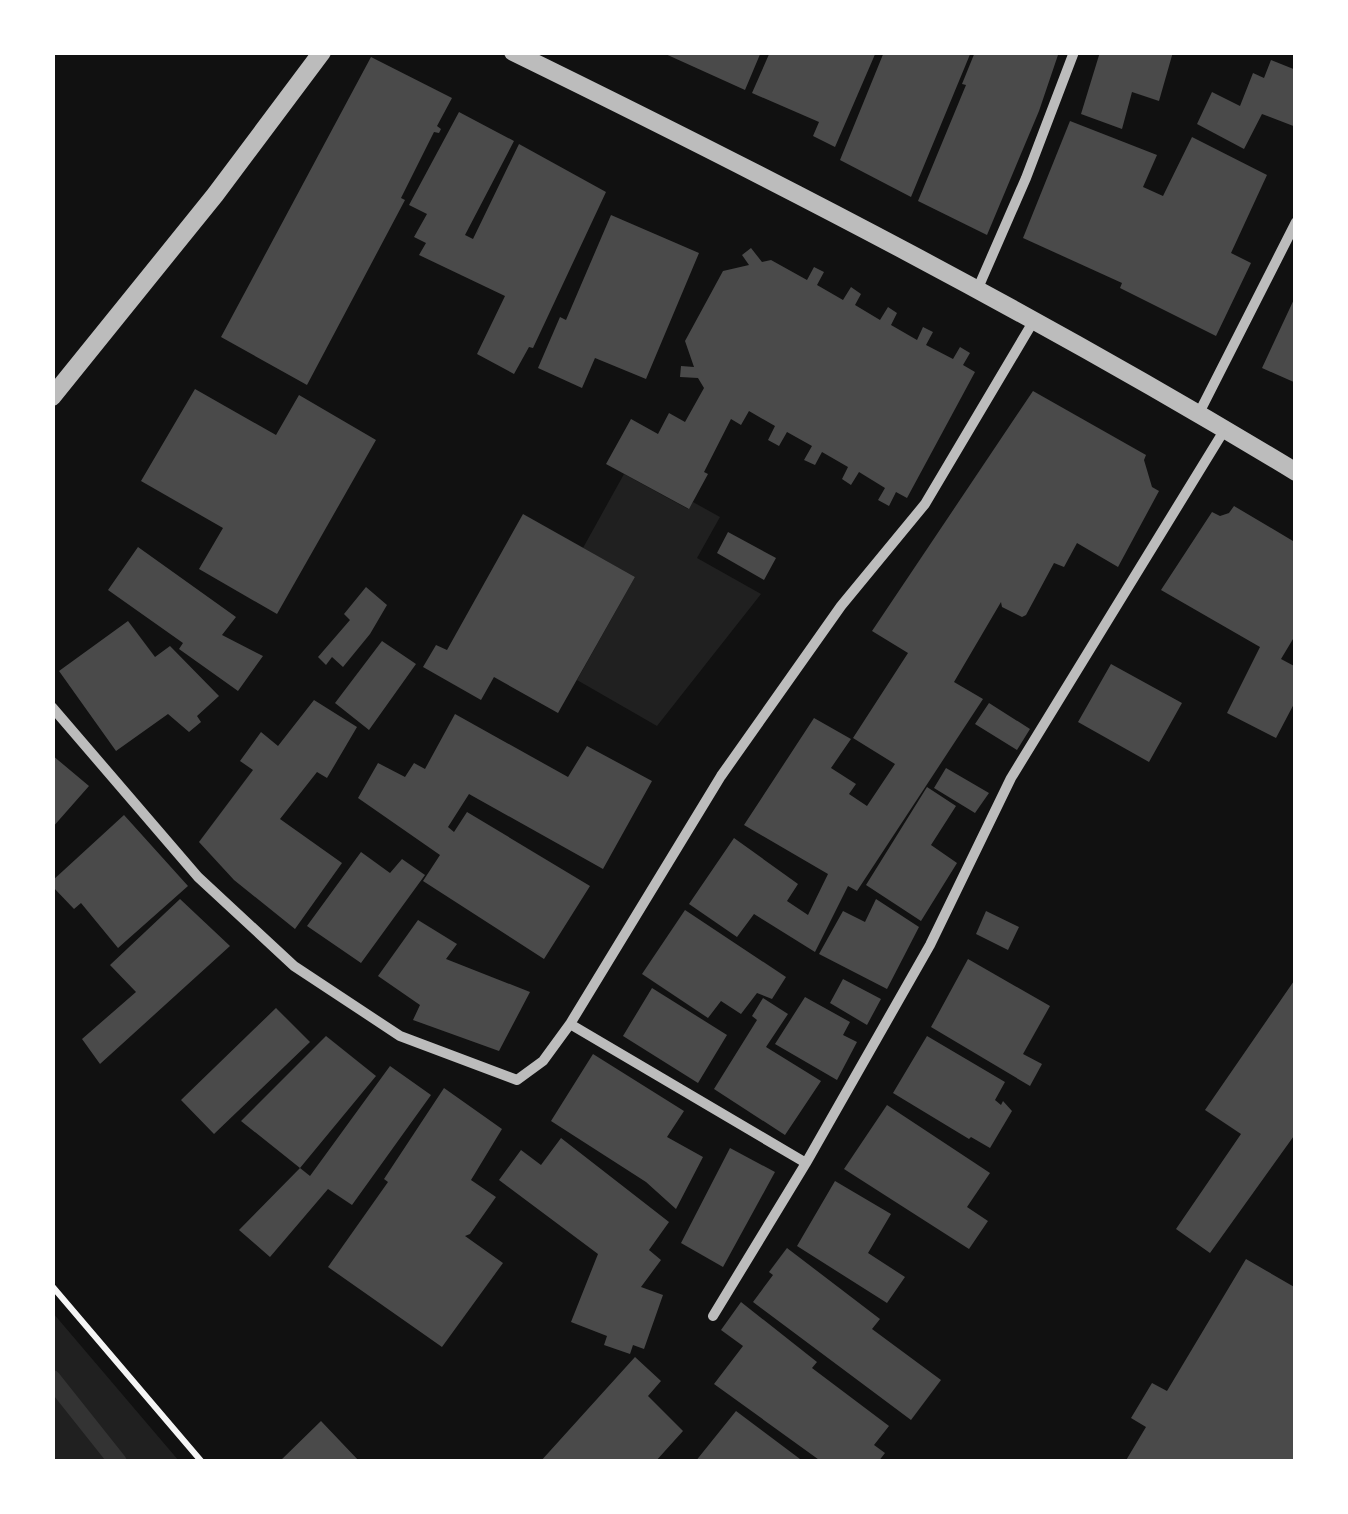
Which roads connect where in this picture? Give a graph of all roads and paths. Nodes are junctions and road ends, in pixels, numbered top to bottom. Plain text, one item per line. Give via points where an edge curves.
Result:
1 (322, 52) edge
2 (512, 52) edge
3 (1074, 52) edge
4 (1296, 222) edge
5 (978, 288) junction
6 (1033, 322) junction
7 (52, 397) edge
8 (1199, 412) junction
9 (1225, 429) junction
10 (1296, 472) edge
11 (52, 707) edge
12 (570, 1024) junction
13 (806, 1163) junction
14 (52, 1286) edge
15 (714, 1316) dead end
16 (202, 1462) edge

1 - 7 street
2 - 5 street
3 - 5 street
4 - 8 street
5 - 6 street
6 - 8 street
6 - 12 street via 925,504 841,606 720,776
8 - 9 street
9 - 10 street
9 - 13 street via 1011,778 930,946
11 - 12 street via 198,877 294,966 400,1036 516,1080 543,1060
12 - 13 street
13 - 15 street
14 - 16 path

